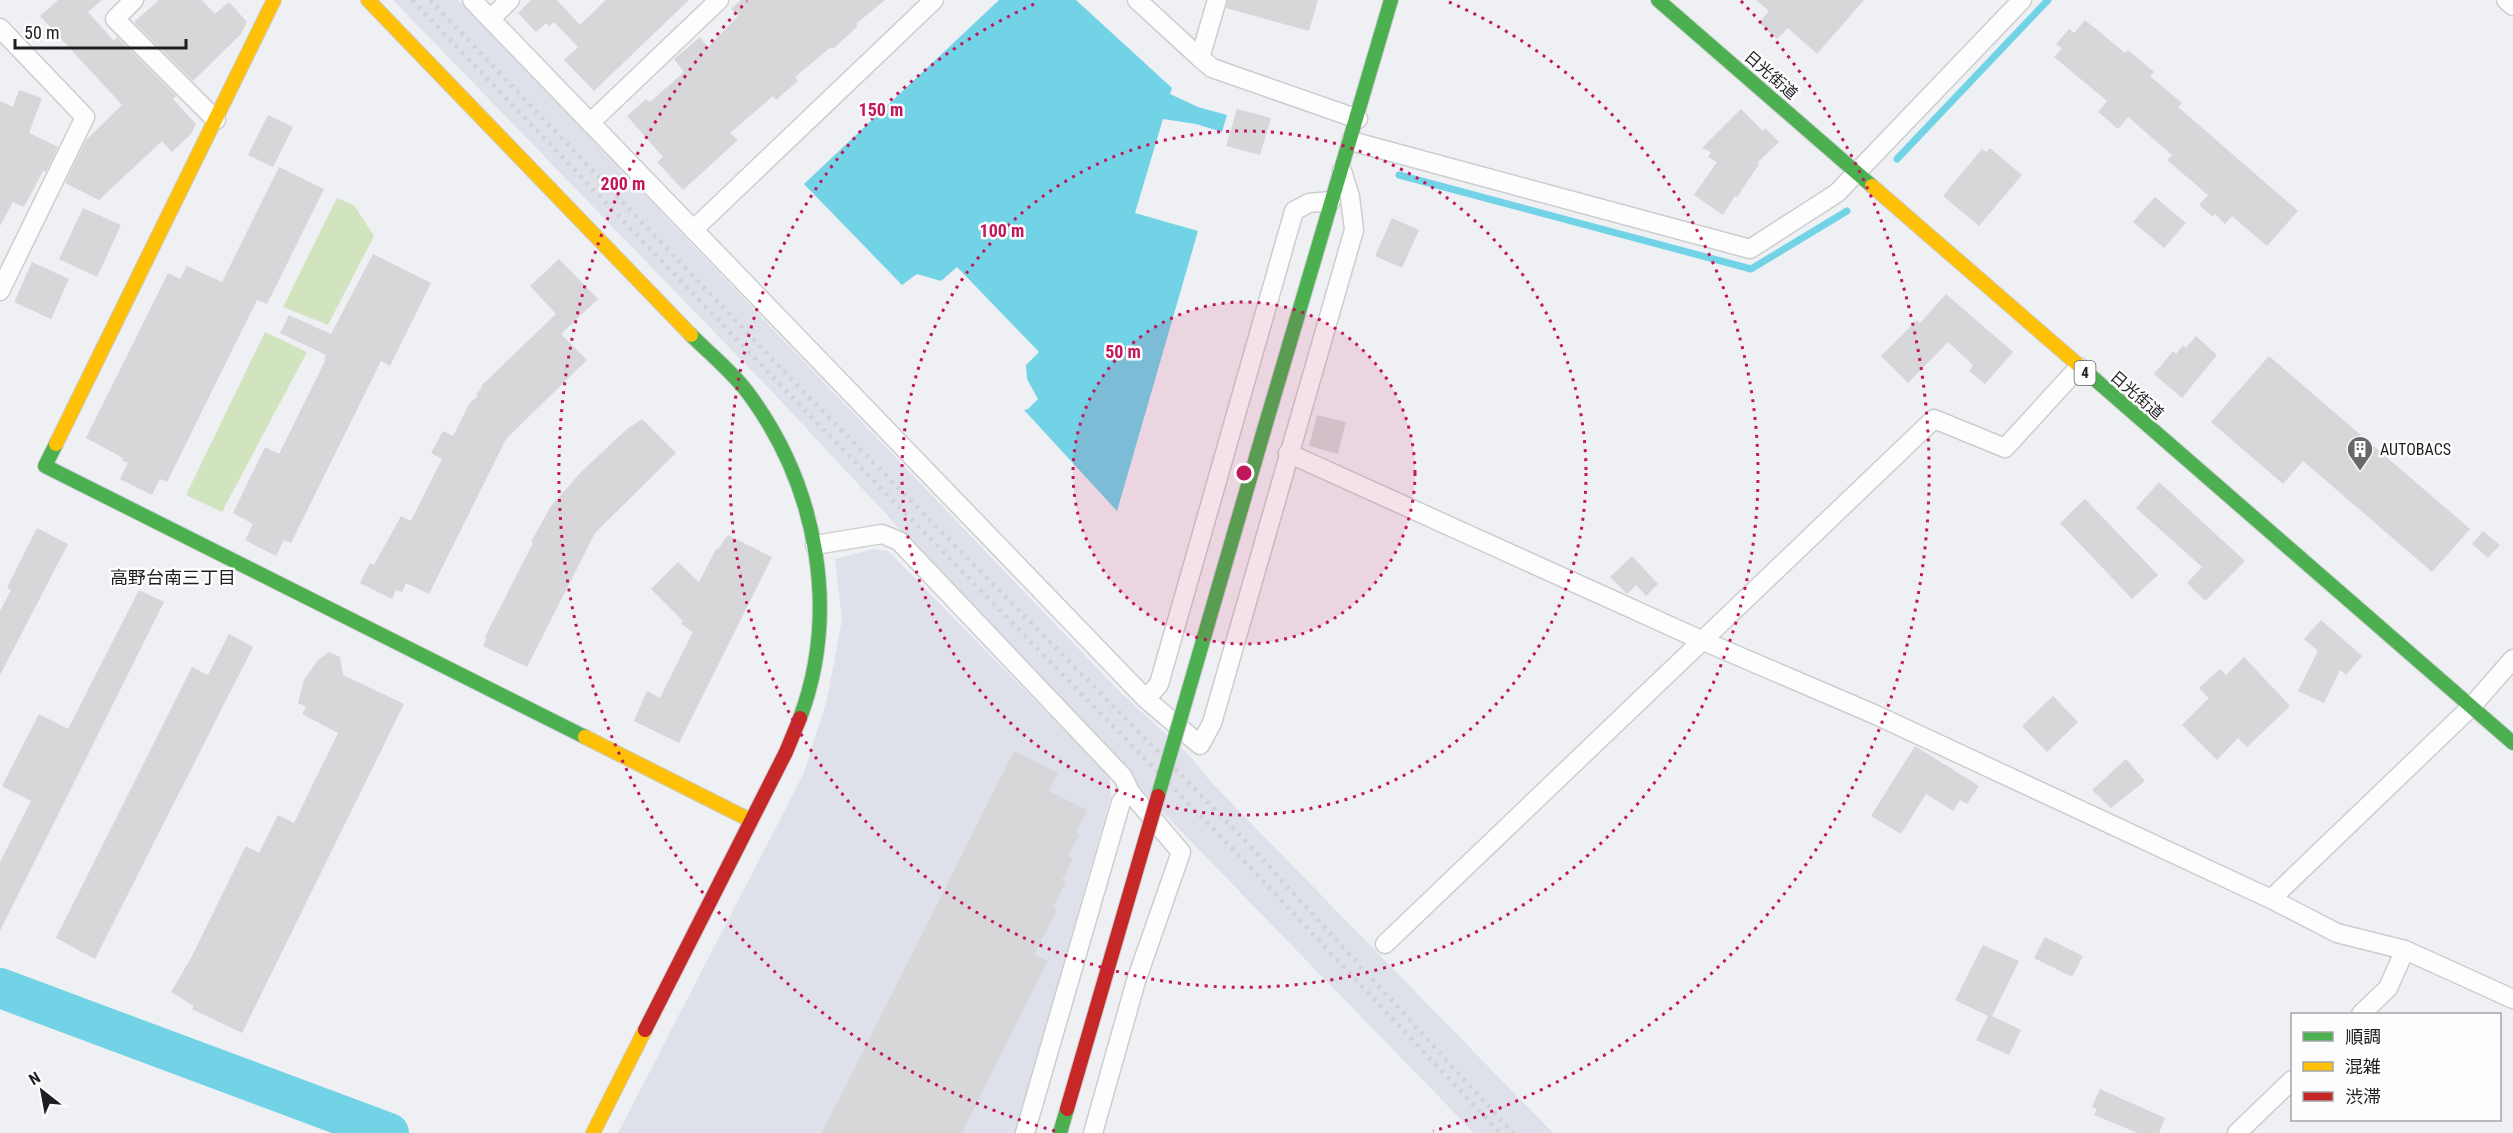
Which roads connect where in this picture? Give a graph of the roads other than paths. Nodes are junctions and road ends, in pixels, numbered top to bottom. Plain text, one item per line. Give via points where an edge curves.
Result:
1 (134, 0) edge
2 (368, 0) edge
3 (472, 0) edge
4 (510, 0) edge
5 (719, 0) edge
6 (934, 0) edge
7 (1137, 0) edge
8 (1217, 0) edge
9 (1391, 0) edge
10 (1658, 0) edge
11 (2022, 0) edge
12 (2506, 0) edge
13 (272, 1) edge
14 (2513, 6) edge
15 (490, 19) junction
16 (0, 28) edge
17 (1200, 58) junction
18 (1358, 119) junction
19 (216, 120) junction
20 (590, 123) junction
21 (1351, 141) junction
22 (1342, 171) junction
23 (1857, 172) junction
24 (1331, 201) junction
25 (693, 230) junction
26 (0, 291) edge
27 (2079, 367) junction
28 (1288, 453) junction
29 (815, 544) junction
30 (1701, 640) junction
31 (2513, 659) edge
32 (1146, 699) junction
33 (2471, 707) junction
34 (2513, 743) edge
35 (1130, 792) junction
36 (750, 820) junction
37 (2271, 899) junction
38 (1385, 944) dead end
39 (2405, 951) junction
40 (2513, 999) edge
41 (2362, 1013) edge
42 (2291, 1081) edge
43 (593, 1133) edge
44 (1025, 1133) edge
45 (1060, 1133) edge
46 (1093, 1133) edge
47 (2237, 1133) edge

1 - 19 street via 115,19
2 - 29 main road via 750,395 777,437 794,474
3 - 15 street
4 - 15 street
5 - 20 street
6 - 25 street
7 - 17 street
8 - 17 street
9 - 18 main road
10 - 23 main road, 日光街道 / 4
11 - 23 street
12 - 14 street
13 - 19 main road
15 - 20 street
16 - 26 street via 85,117
17 - 18 street via 1212,68
18 - 21 main road
19 - 36 main road via 45,466
20 - 25 street
21 - 22 main road
21 - 23 street via 1750,249 1837,193
22 - 24 main road
22 - 28 street via 1354,230
23 - 27 main road, 日光街道 / 4
24 - 32 street via 1309,203 1294,210 1160,684
24 - 45 main road, bridge
25 - 32 street
27 - 30 street via 2005,448 1934,420
27 - 33 main road, 日光街道 / 4
28 - 30 street
28 - 32 street via 1212,723 1200,745
29 - 35 street via 882,534 899,541 1123,777
29 - 36 main road via 819,610 812,678 786,752
30 - 37 street via 1876,715
30 - 38 street
31 - 33 street
33 - 34 main road, 日光街道 / 4
33 - 37 street
35 - 44 street via 1121,802
35 - 46 street via 1181,852 1136,981
36 - 43 main road
37 - 39 street via 2337,933
39 - 40 street
39 - 41 street via 2388,988
42 - 47 street

